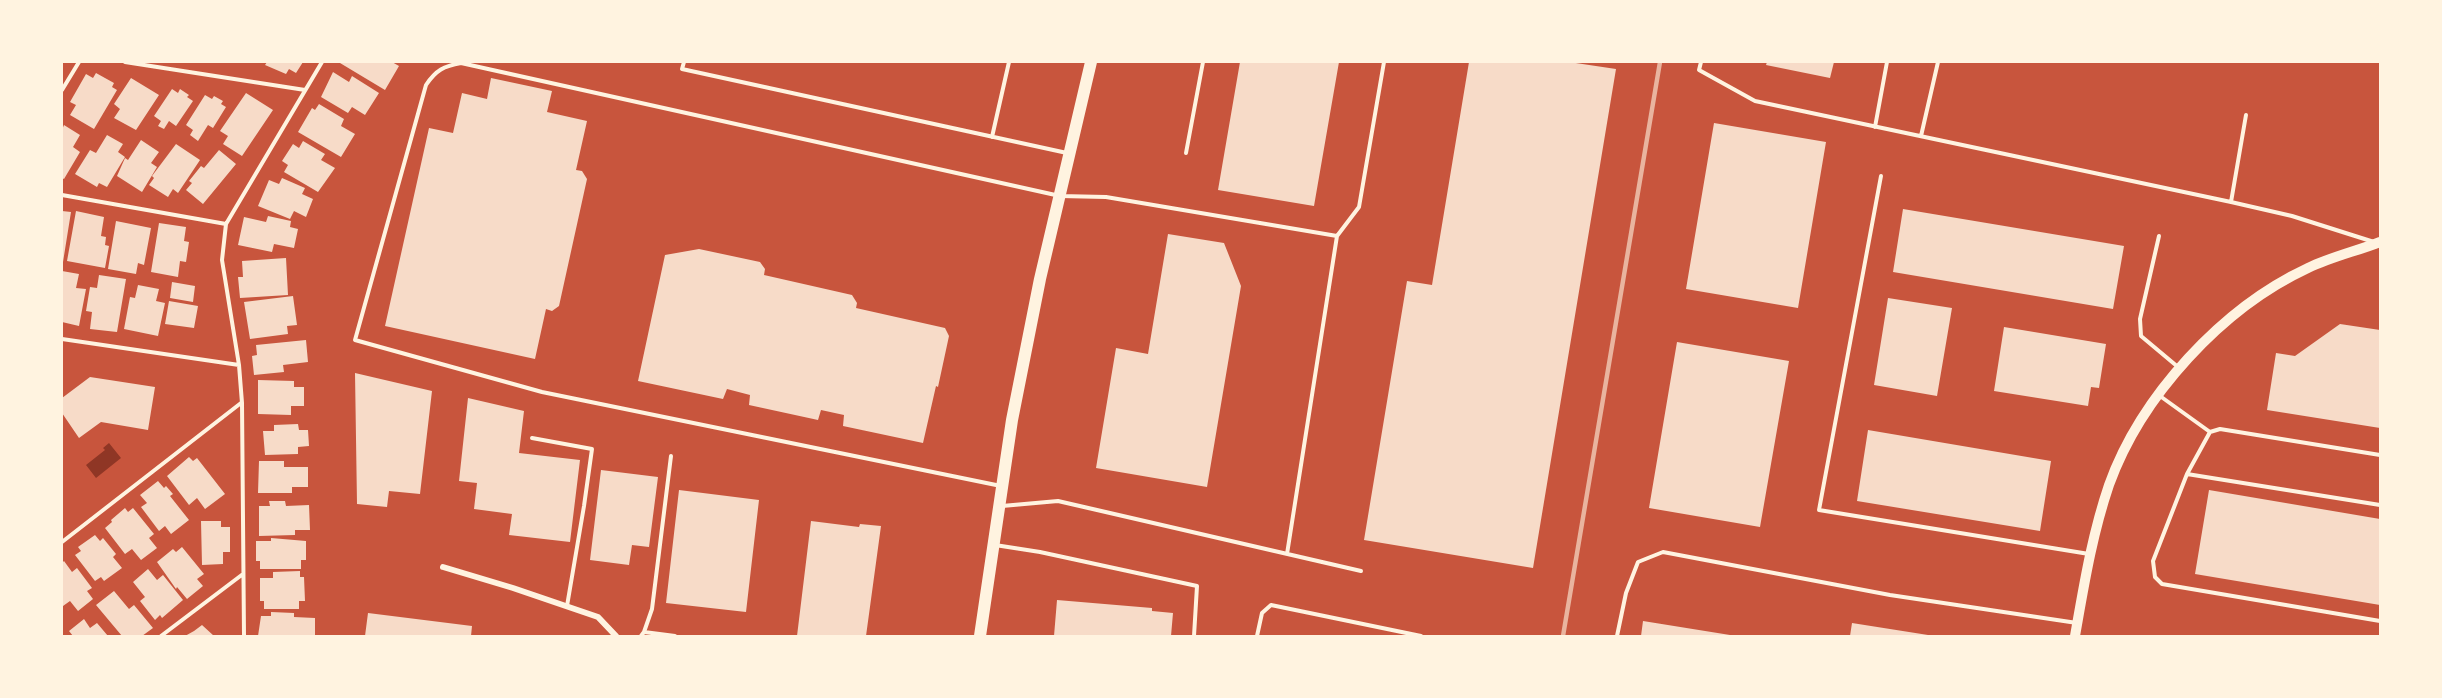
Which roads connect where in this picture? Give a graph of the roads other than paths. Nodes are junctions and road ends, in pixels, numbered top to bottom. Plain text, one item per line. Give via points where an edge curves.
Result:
1 (79, 62) edge
2 (125, 62) edge
3 (322, 62) edge
4 (684, 62) edge
5 (1009, 62) edge
6 (1091, 62) edge
7 (1203, 62) edge
8 (1384, 62) edge
9 (1701, 62) edge
10 (1887, 62) edge
11 (1938, 62) edge
12 (62, 90) edge
13 (305, 90) junction
14 (2246, 116) dead end
15 (1875, 127) junction
16 (992, 136) junction
17 (1921, 136) junction
18 (1070, 153) junction
19 (1186, 153) dead end
20 (1881, 176) dead end
21 (62, 195) edge
22 (1060, 196) junction
23 (2230, 202) junction
24 (226, 224) junction
25 (1337, 236) junction
26 (2159, 236) dead end
27 (2379, 242) edge
28 (63, 339) edge
29 (62, 345) edge
30 (239, 365) junction
31 (2180, 369) junction
32 (2158, 395) junction
33 (242, 403) junction
34 (2210, 432) junction
35 (532, 438) dead end
36 (2380, 455) edge
37 (671, 456) dead end
38 (2187, 474) junction
39 (1001, 486) junction
40 (2380, 505) edge
41 (998, 506) junction
42 (62, 542) edge
43 (992, 545) junction
44 (1287, 554) junction
45 (2090, 555) junction
46 (443, 567) dead end
47 (1361, 571) dead end
48 (243, 574) junction
49 (567, 606) junction
50 (2380, 621) edge
51 (2078, 623) junction
52 (643, 634) edge
53 (161, 636) edge
54 (244, 636) edge
55 (616, 636) edge
56 (675, 636) edge
57 (980, 636) edge
58 (1194, 636) edge
59 (1257, 636) edge
60 (1421, 636) edge
61 (1617, 636) edge
62 (2075, 636) edge

1 - 12 lane
2 - 13 lane
3 - 13 lane
4 - 16 lane via 682,69
5 - 16 lane
6 - 18 main road
7 - 19 lane
8 - 25 lane via 1359,207
9 - 15 lane via 1699,70 1755,101
10 - 15 lane
11 - 17 lane
13 - 24 lane
14 - 23 lane
15 - 17 lane
16 - 18 lane
17 - 23 lane
18 - 22 main road
20 - 45 lane via 1819,510
21 - 24 lane
22 - 25 lane via 1106,197
22 - 39 main road
22 - 39 lane via 461,63 444,66 426,85 355,340 542,392
23 - 27 lane
24 - 30 lane via 222,260
25 - 44 lane
26 - 31 lane via 2140,319 2141,336
27 - 31 street via 2308,268 2257,297 2211,334
28 - 29 lane
28 - 30 lane
30 - 33 lane
31 - 32 street
32 - 34 lane
32 - 45 street via 2110,483
33 - 42 lane
33 - 48 lane
34 - 36 lane via 2220,429
34 - 38 lane
35 - 49 lane via 592,449
37 - 52 lane via 652,609
38 - 40 lane
38 - 50 lane via 2153,561 2155,577 2162,584
39 - 41 main road
41 - 43 main road
41 - 44 lane via 1058,501
43 - 57 main road
43 - 58 lane via 1197,586
44 - 47 lane
45 - 51 street
46 - 49 street
48 - 53 lane
48 - 54 lane
49 - 55 street via 598,617
51 - 61 lane via 1890,595 1664,552 1638,562 1626,592
51 - 62 street
52 - 56 lane
59 - 60 lane via 1262,612 1271,605

